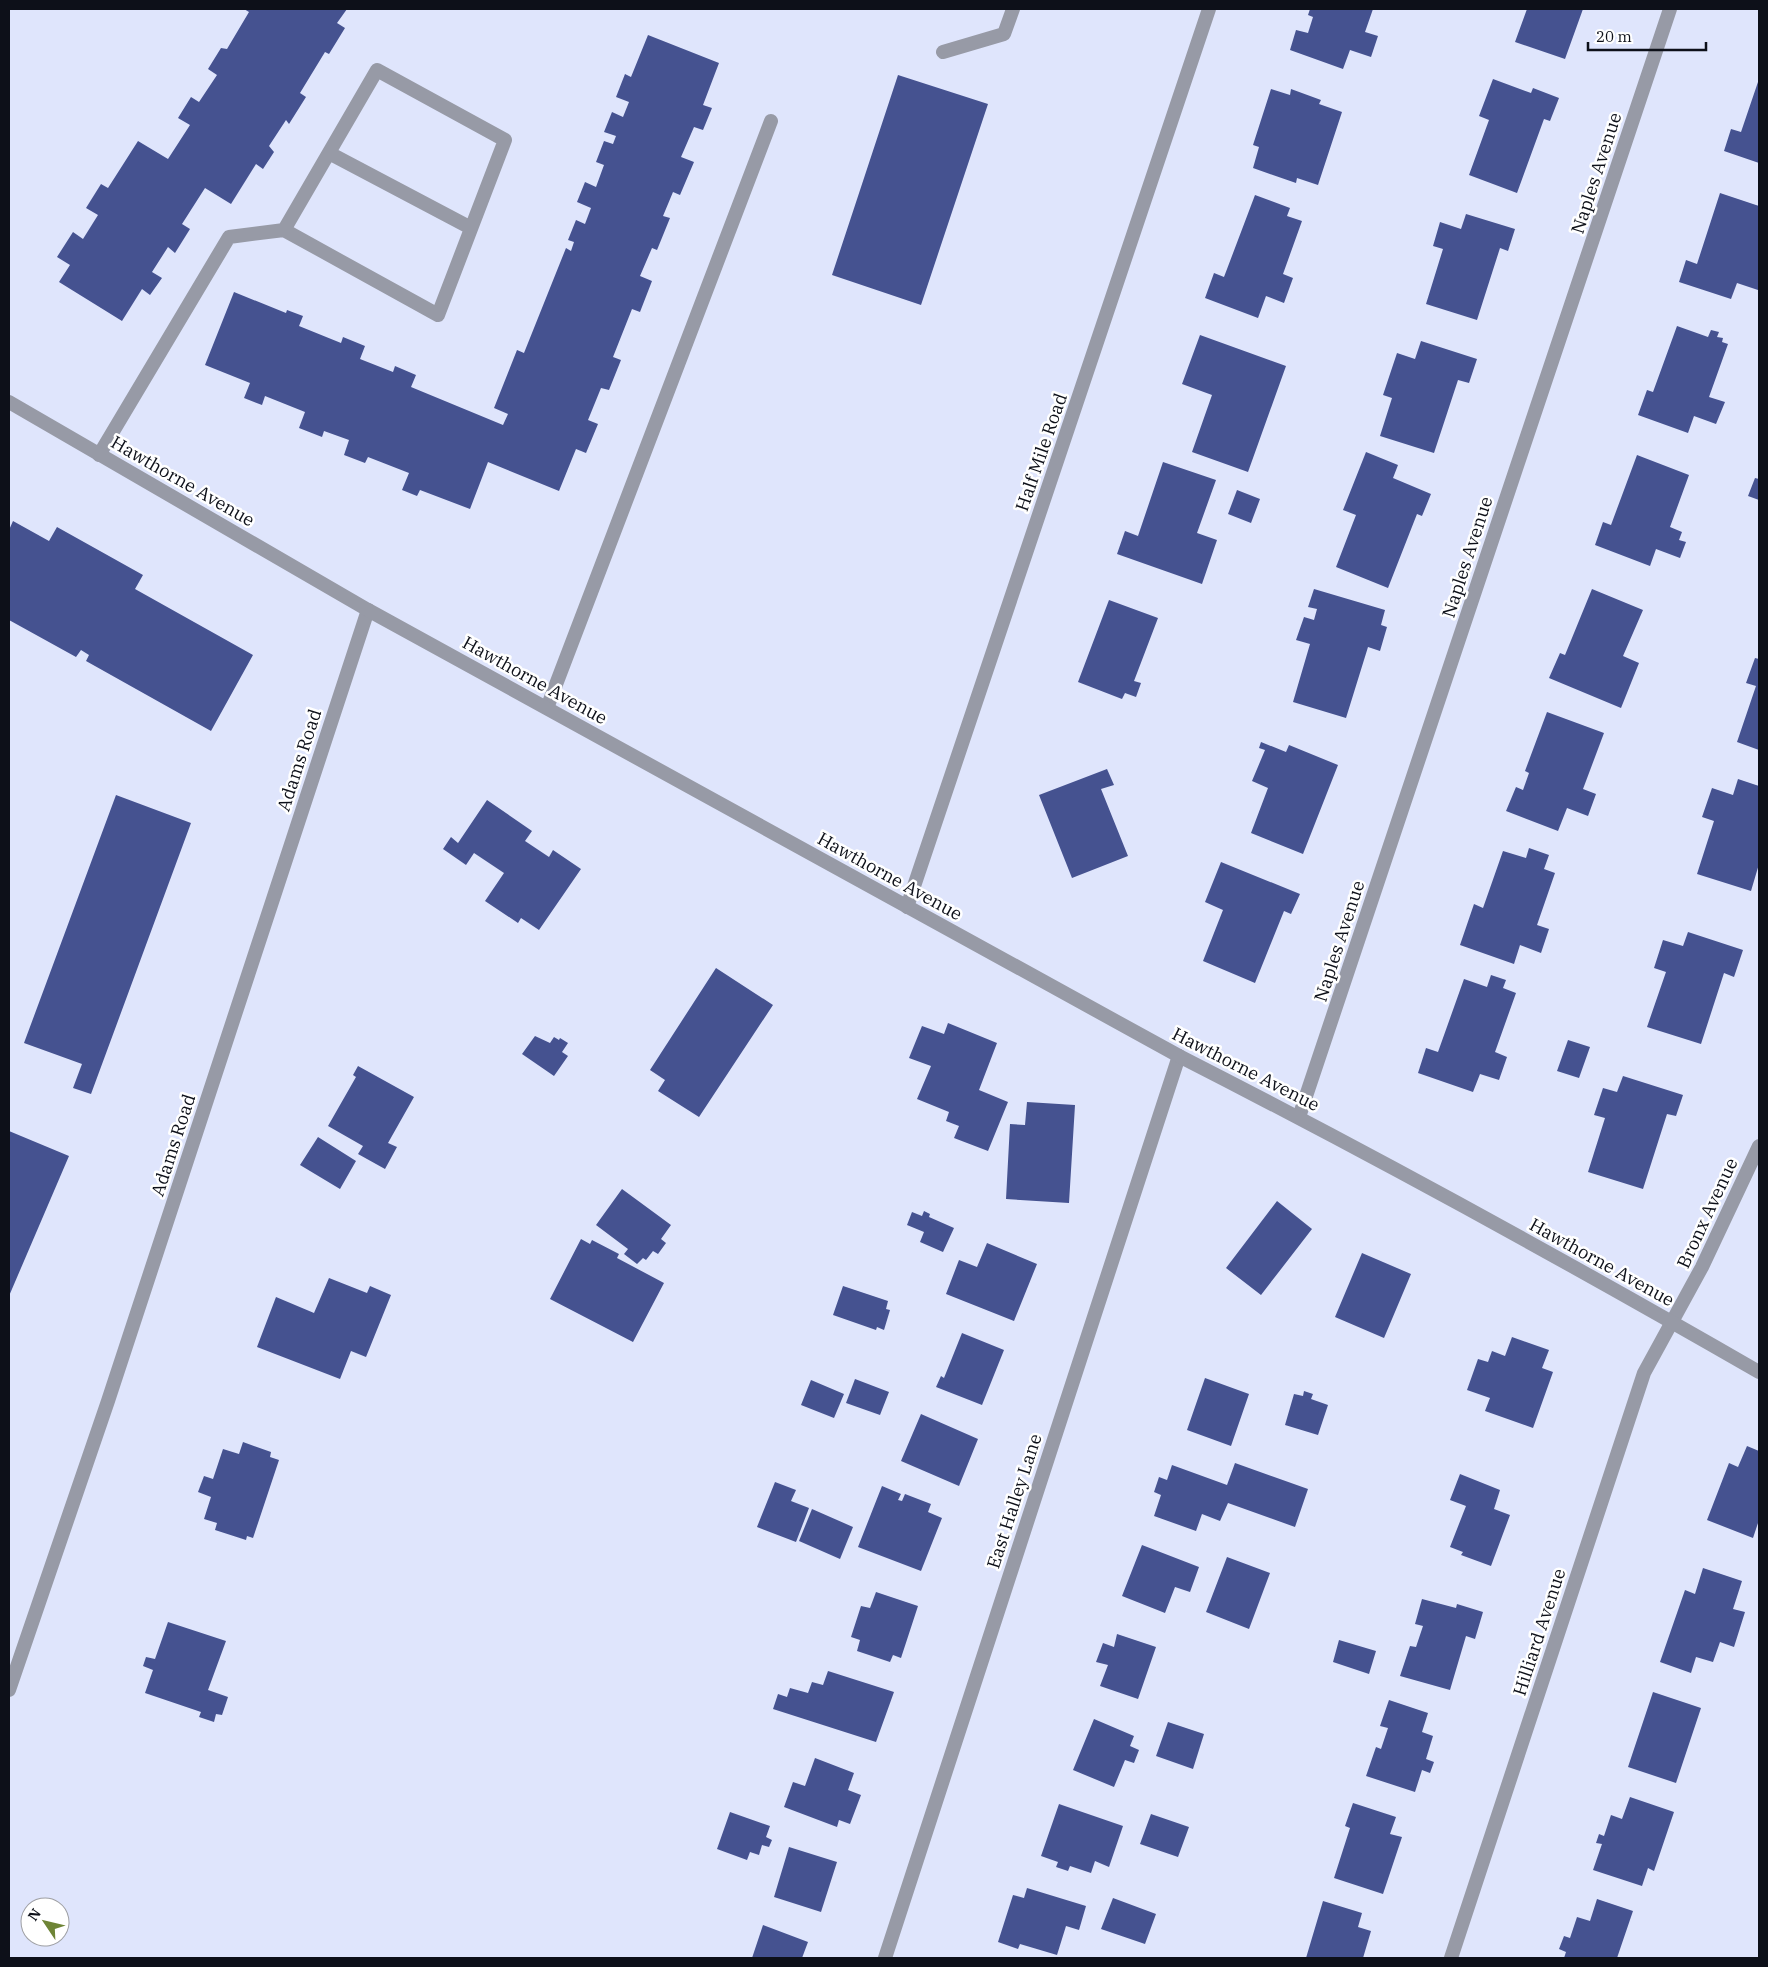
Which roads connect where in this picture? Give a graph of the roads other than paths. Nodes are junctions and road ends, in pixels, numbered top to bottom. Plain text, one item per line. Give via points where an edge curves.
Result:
1 (1013, 9) edge
2 (1209, 9) edge
3 (1670, 9) edge
4 (943, 52) dead end
5 (770, 121) dead end
6 (329, 153) junction
7 (471, 228) junction
8 (284, 230) junction
9 (9, 402) edge
10 (99, 455) junction
11 (368, 610) junction
12 (548, 708) junction
13 (907, 907) junction
14 (1179, 1056) junction
15 (1299, 1117) junction
16 (1759, 1146) edge
17 (1673, 1322) junction
18 (1759, 1372) edge
19 (9, 1690) edge
20 (885, 1958) edge
21 (1451, 1958) edge

1 - 4 street via 1004,34
2 - 13 street, Half Mile Road
3 - 15 street, Naples Avenue
5 - 12 street
6 - 7 street
6 - 7 street via 377,70 505,140
6 - 8 street
7 - 8 street via 438,315
8 - 10 street via 229,237
9 - 10 street, Hawthorne Avenue
10 - 11 street, Hawthorne Avenue
11 - 12 street, Hawthorne Avenue
11 - 19 street, Adams Road via 111,1392
12 - 13 street, Hawthorne Avenue
13 - 14 street, Hawthorne Avenue
14 - 15 street, Hawthorne Avenue
14 - 20 street, East Halley Lane
15 - 17 street, Hawthorne Avenue
16 - 17 street, Bronx Avenue
17 - 18 street, Hawthorne Avenue
17 - 21 street, Hilliard Avenue via 1644,1373

